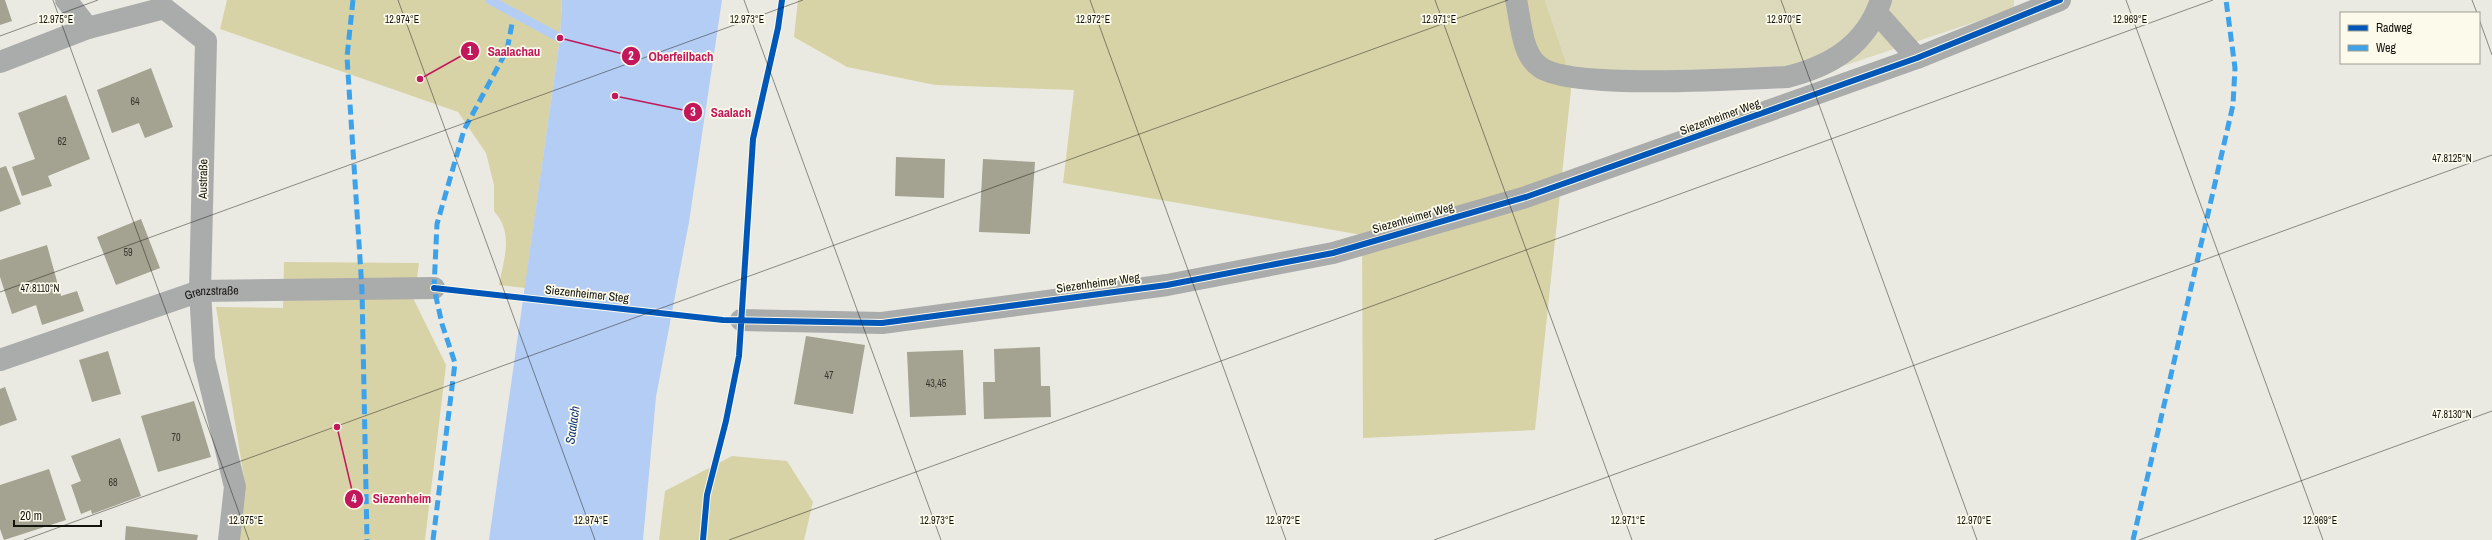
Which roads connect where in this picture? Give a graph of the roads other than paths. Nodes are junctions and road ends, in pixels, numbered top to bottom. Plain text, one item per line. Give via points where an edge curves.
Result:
1 (66, 0) edge
2 (1516, 0) edge
3 (2060, 0) edge
4 (1879, 6) edge
5 (88, 28) junction
6 (1917, 58) junction
7 (0, 62) edge
8 (434, 288) dead end
9 (200, 291) junction
10 (732, 320) road end
11 (0, 360) edge
12 (230, 540) edge

1 - 5 street
2 - 4 street via 1527,52 1539,67 1550,73 1606,81 1793,75 1806,72 1849,49 1869,28
3 - 6 street, Siezenheimer Weg
4 - 6 street
5 - 7 street, Austraße
5 - 9 street, Austraße via 164,8 206,41
6 - 10 street, Siezenheimer Weg via 1526,197 1333,253 1167,285 882,323
8 - 9 street, Grenzstraße
9 - 11 street, Grenzstraße
9 - 12 street, Austraße via 204,359 235,487

